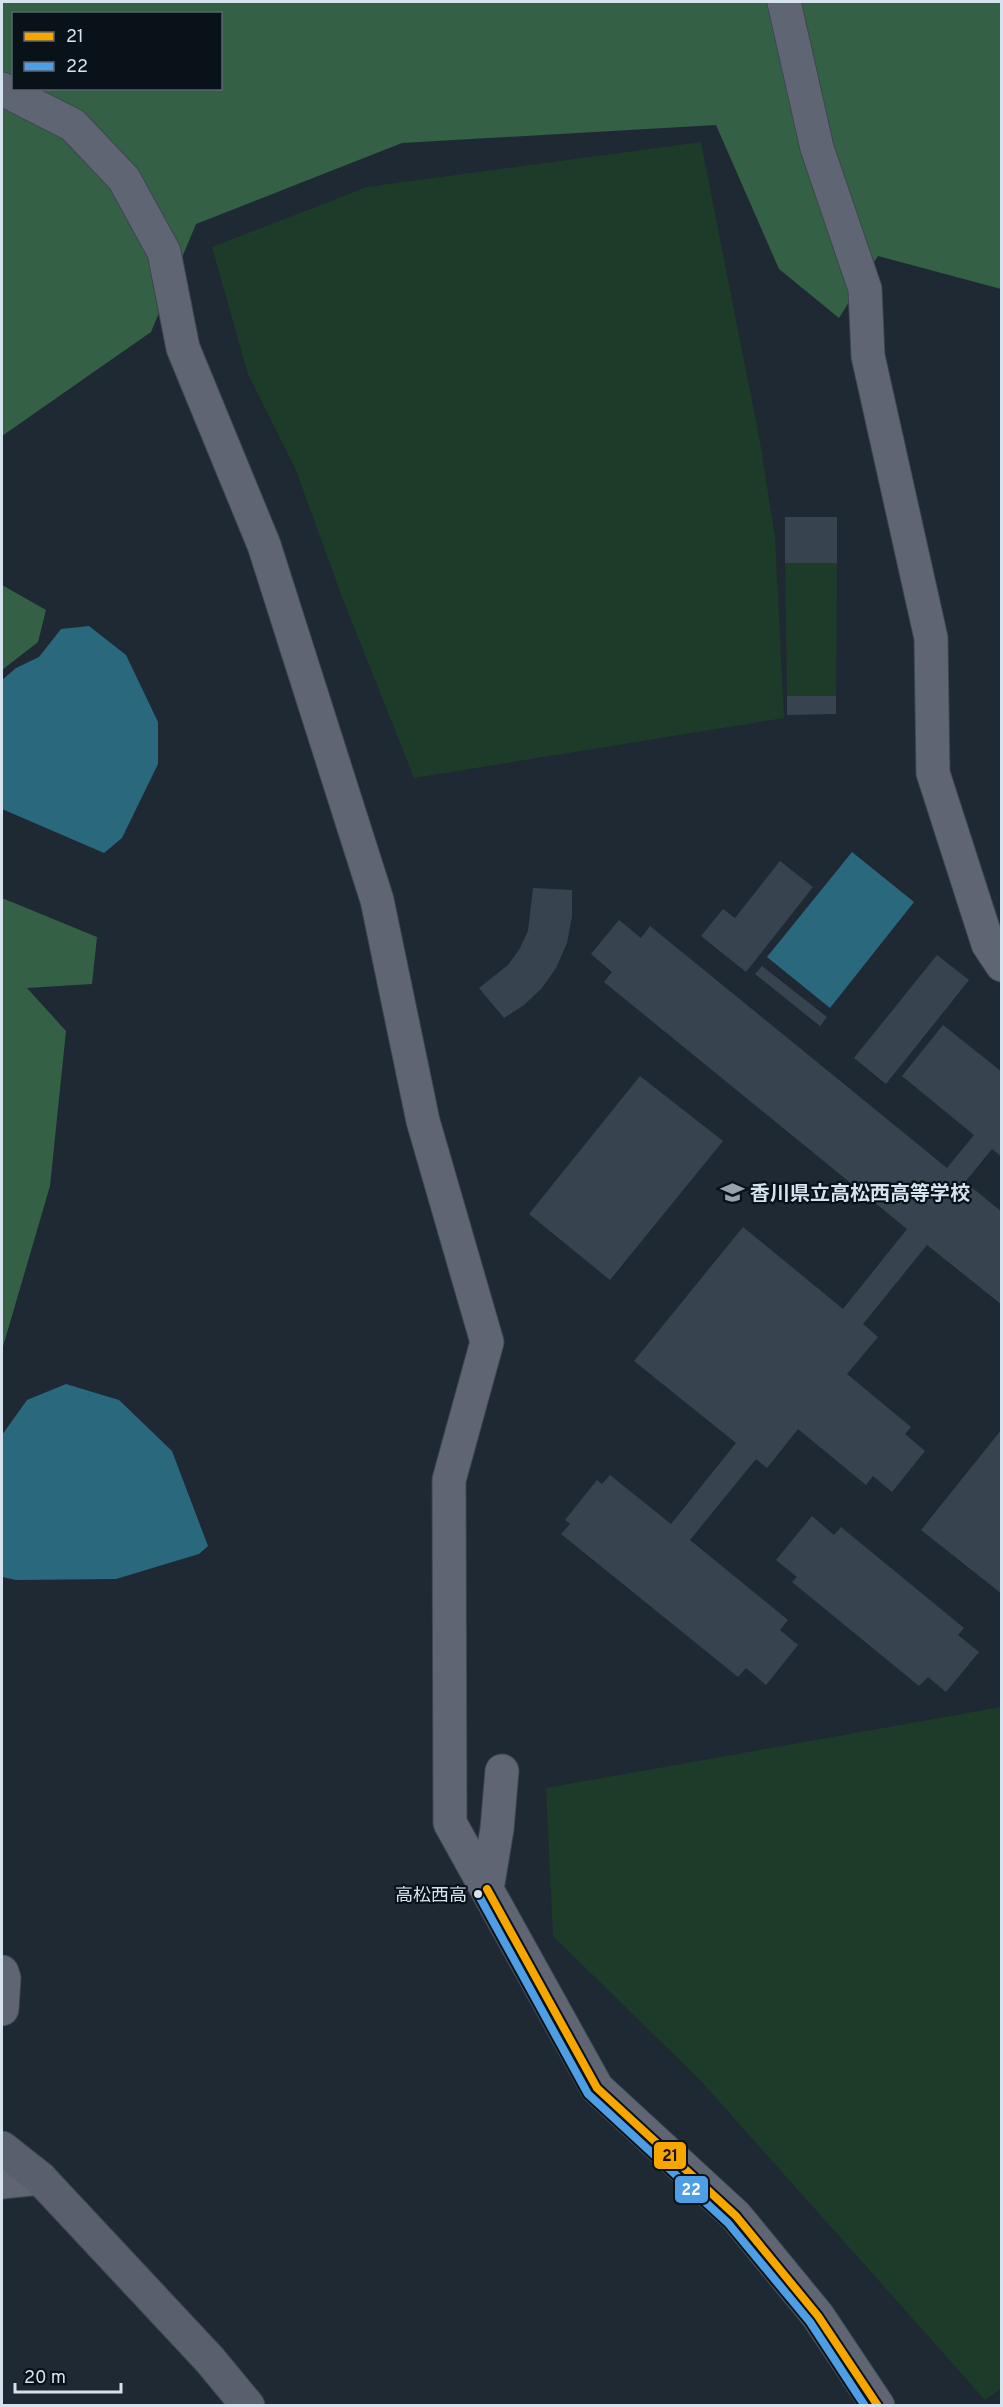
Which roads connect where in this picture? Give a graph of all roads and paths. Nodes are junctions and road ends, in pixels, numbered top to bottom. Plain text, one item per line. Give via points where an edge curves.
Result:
1 (784, 2) edge
2 (2, 89) edge
3 (1002, 965) edge
4 (502, 1771) dead end
5 (487, 1889) junction
6 (2, 1972) edge
7 (2, 2009) edge
8 (2, 2148) edge
9 (40, 2178) junction
10 (2, 2182) edge
11 (248, 2406) edge
12 (878, 2406) edge

1 - 3 street via 817,148 865,289 868,356 931,638 933,773 988,944
2 - 5 street via 73,125 124,179 164,252 183,348 264,545 377,900 423,1121 487,1342 449,1480 450,1823
4 - 5 street
5 - 12 street via 597,2088 736,2216 818,2316
6 - 7 street
8 - 9 street
9 - 10 street
9 - 11 street

